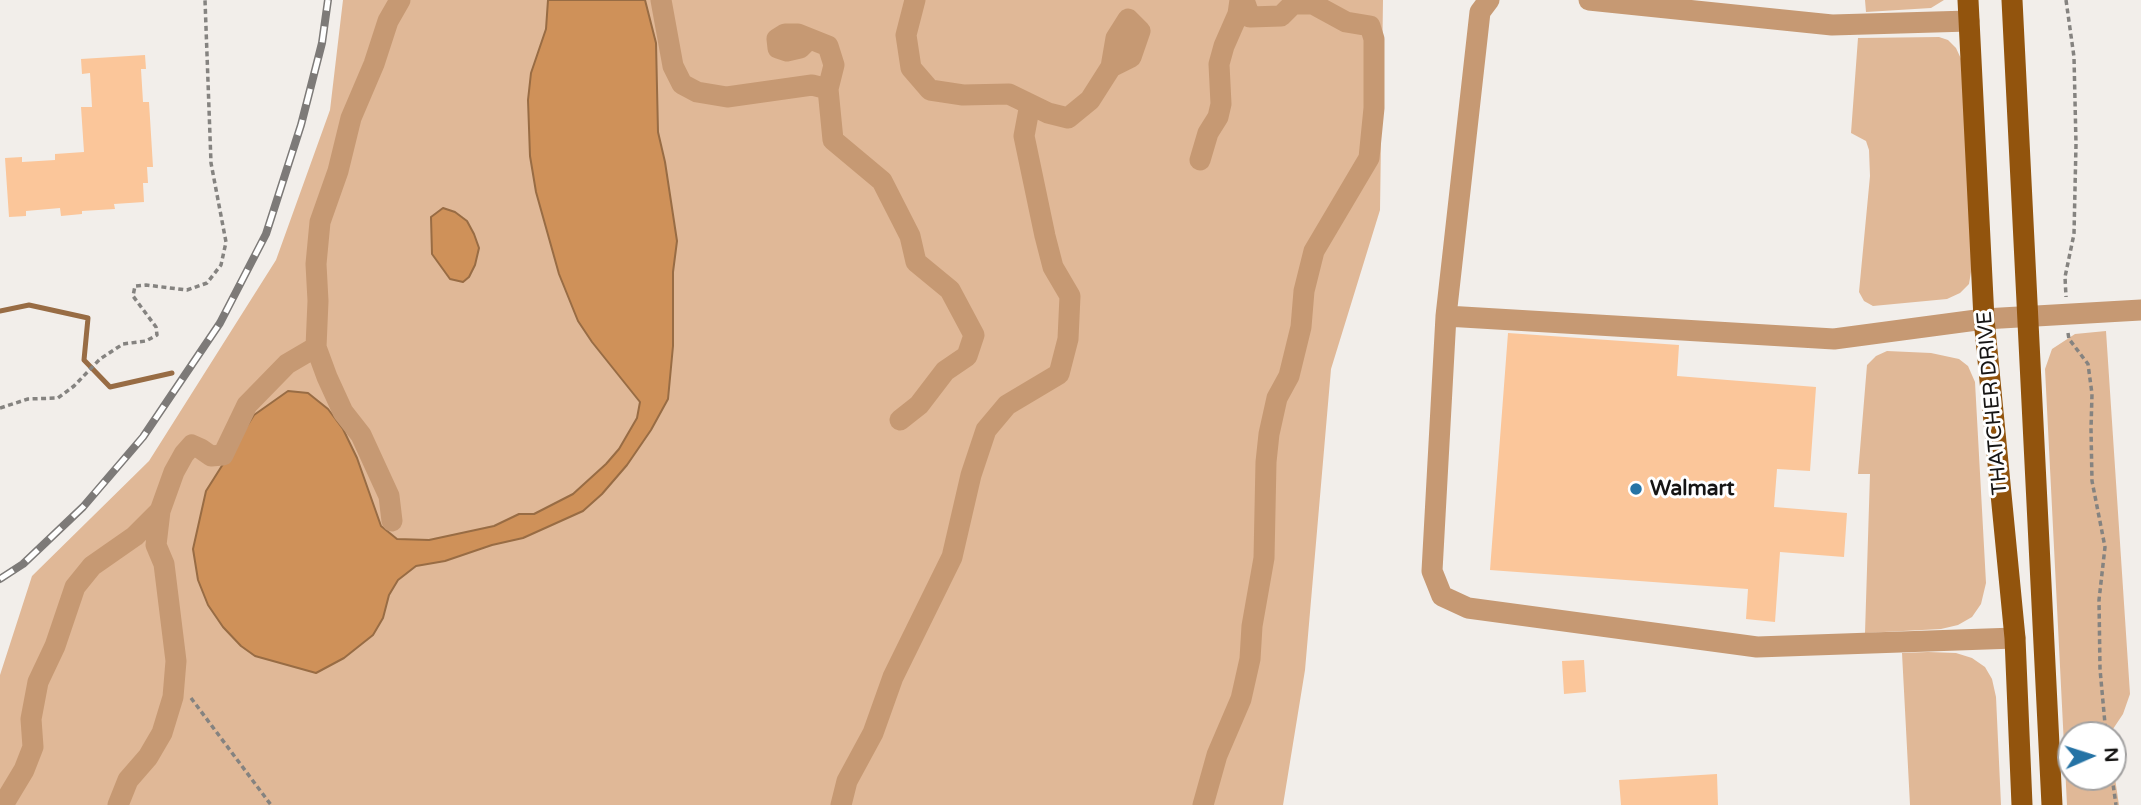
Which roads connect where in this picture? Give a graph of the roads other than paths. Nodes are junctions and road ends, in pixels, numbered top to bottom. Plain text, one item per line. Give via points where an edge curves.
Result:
1 (400, 0) edge
2 (661, 0) edge
3 (915, 0) edge
4 (1242, 0) edge
5 (1489, 0) edge
6 (1589, 0) edge
7 (2012, 0) edge
8 (1968, 10) edge
9 (808, 40) dead end
10 (1111, 67) dead end
11 (828, 89) junction
12 (1030, 104) junction
13 (1199, 160) dead end
14 (2141, 310) edge
15 (1446, 316) junction
16 (2029, 316) junction
17 (1984, 319) junction
18 (316, 347) junction
19 (288, 364) junction
20 (327, 377) junction
21 (900, 420) dead end
22 (160, 511) junction
23 (392, 521) dead end
24 (2015, 638) junction
25 (3, 805) edge
26 (118, 805) edge
27 (841, 805) edge
28 (1203, 805) edge
29 (2022, 805) edge
30 (2052, 805) edge

1 - 18 street via 351,118 320,222
2 - 11 street via 673,66 682,84 697,92 727,97 812,85
3 - 12 street via 906,35 911,68 930,90 1009,94
4 - 13 street via 1219,64 1222,104
4 - 28 street via 1250,17 1280,16 1293,4 1313,4 1346,22 1370,26 1374,108 1369,158 1314,251 1289,376 1271,422 1264,558 1250,659 1241,699 1217,755
5 - 15 street via 1480,12
6 - 8 street via 1832,25
7 - 16 main road, THATCHER DRIVE
8 - 17 main road, THATCHER DRIVE
9 - 11 street via 828,46 834,65
10 - 12 street via 1090,100 1068,118
11 - 21 street via 833,140 882,181 910,236 916,262 950,290 974,335 967,356 945,371 919,405
12 - 27 street via 1024,136 1052,267 1070,296 1062,362 1059,373 1007,405 986,430 952,557 893,677
14 - 16 street
15 - 17 street via 1834,339
15 - 24 street via 1432,571 1442,596 1468,608 1757,647
16 - 17 street
16 - 30 main road, THATCHER DRIVE
17 - 24 main road, THATCHER DRIVE
18 - 19 street
18 - 20 street
19 - 20 street
19 - 22 street via 247,405 223,455 211,456 192,445 184,454
20 - 23 street via 389,496
22 - 25 street via 135,536 92,566 75,587 38,682 31,719 33,747
22 - 26 street via 156,545 164,564 176,660 173,697 162,733 128,780
24 - 29 main road, THATCHER DRIVE

